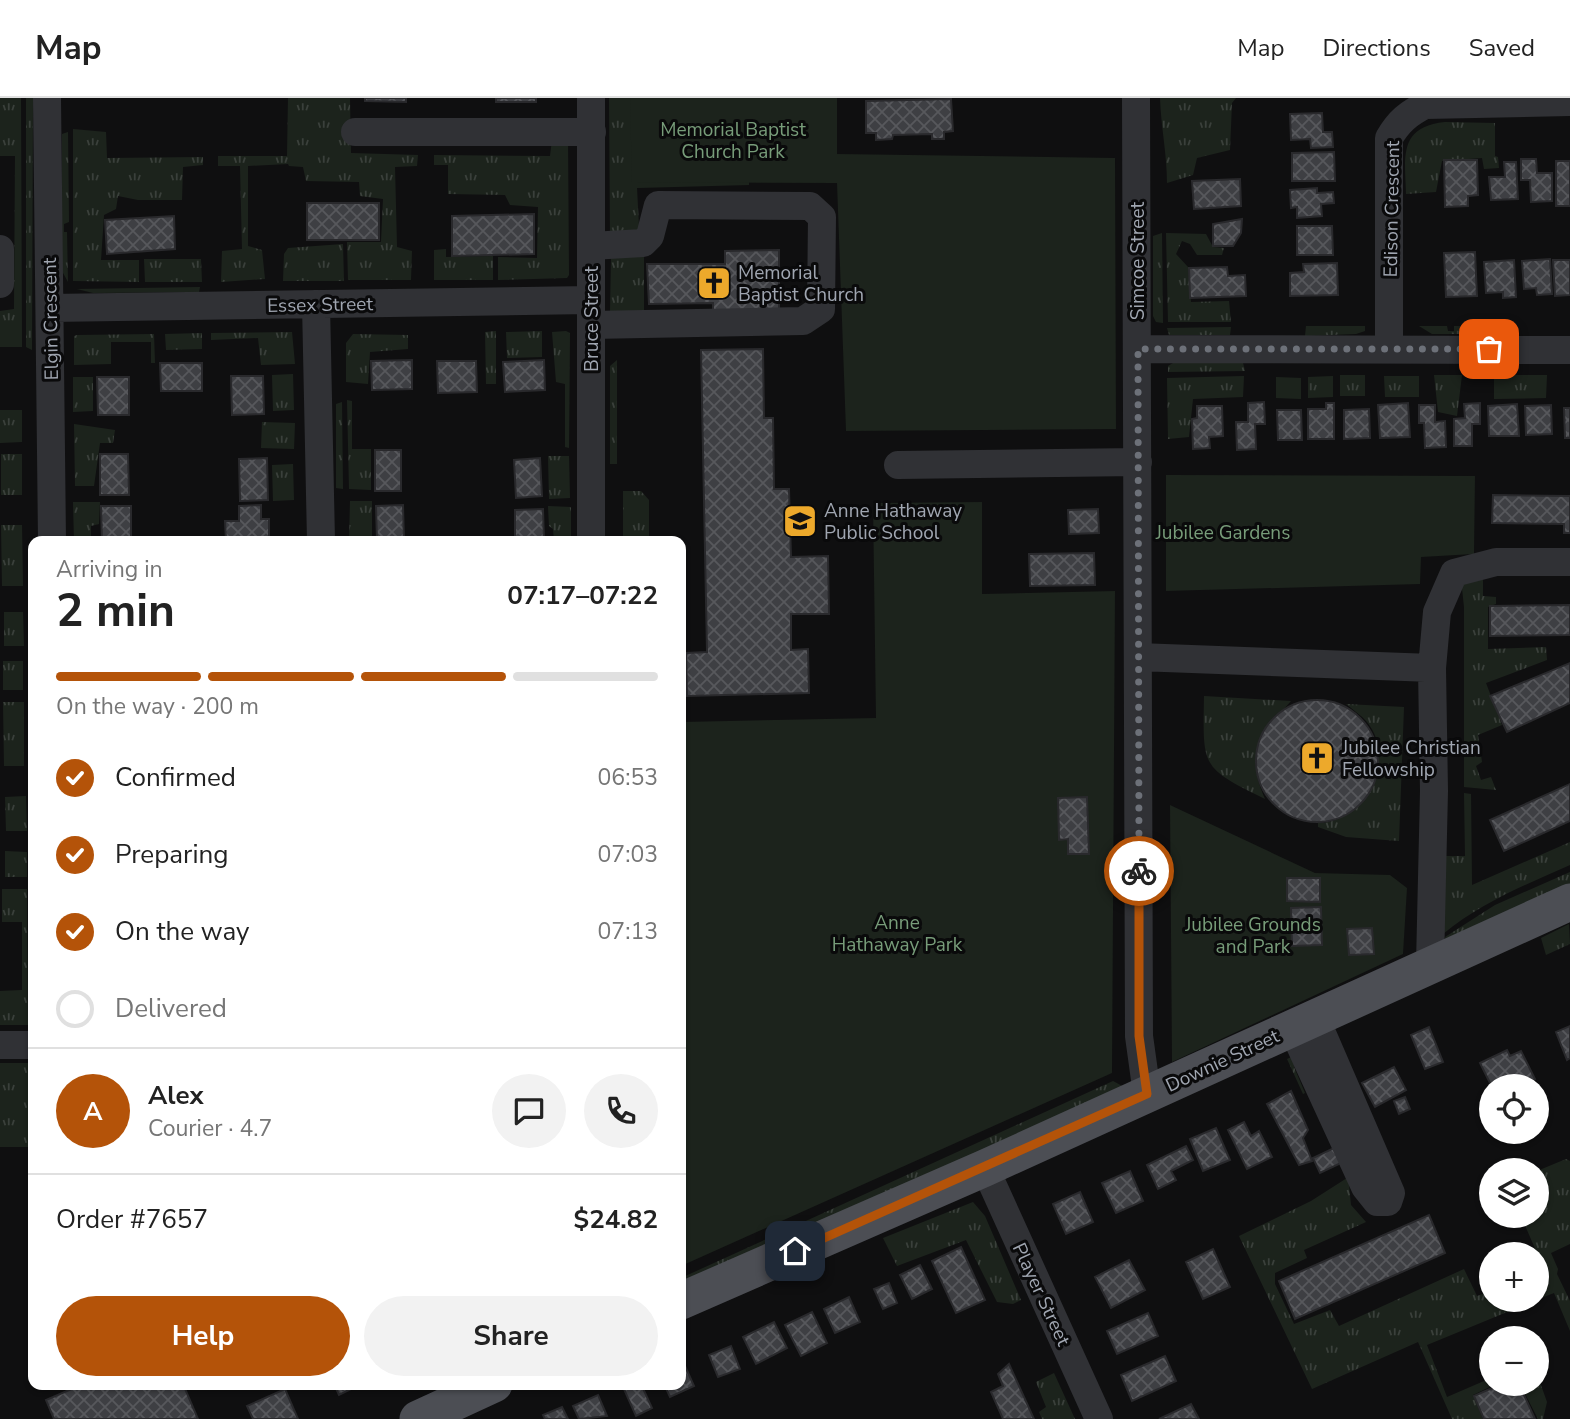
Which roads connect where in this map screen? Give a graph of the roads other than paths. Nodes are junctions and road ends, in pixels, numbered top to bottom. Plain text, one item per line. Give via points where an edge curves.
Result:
1 (47, 98) edge
2 (591, 98) edge
3 (1136, 98) edge
4 (1570, 102) edge
5 (355, 132) dead end
6 (592, 132) junction
7 (591, 246) junction
8 (0, 249) edge
9 (0, 284) edge
10 (316, 304) junction
11 (50, 308) junction
12 (590, 312) junction
13 (1138, 349) junction
14 (1389, 349) junction
15 (1570, 350) edge
16 (1138, 462) junction
17 (898, 465) dead end
18 (51, 536) edge
19 (321, 536) edge
20 (591, 536) edge
21 (1570, 562) edge
22 (1138, 657) junction
23 (1432, 668) junction
24 (1570, 902) edge
25 (1430, 964) junction
26 (1303, 1022) junction
27 (0, 1045) edge
28 (28, 1045) edge
29 (1147, 1094) junction
30 (985, 1168) junction
31 (686, 1299) edge
32 (481, 1390) edge
33 (418, 1419) edge
34 (1099, 1419) edge

1 - 11 street, Elgin Crescent
2 - 6 street, Bruce Street
3 - 13 street, Simcoe Street
4 - 14 street, Edison Crescent via 1425,105 1395,128 1389,138
5 - 6 street
6 - 7 street, Bruce Street
7 - 12 street, Bruce Street
7 - 12 street, Essex Street via 643,243 650,236 658,205 810,206 822,217 821,309 803,321
8 - 9 street
10 - 11 street, Essex Street
10 - 12 street, Essex Street
10 - 19 street
11 - 18 street, Elgin Crescent
12 - 20 street, Bruce Street
13 - 14 street
13 - 16 street, Simcoe Street
14 - 15 street
16 - 17 street
16 - 22 street, Simcoe Street
21 - 23 street via 1496,562 1454,573 1437,612
22 - 23 street
22 - 29 street, Simcoe Street via 1139,1036
23 - 25 street
24 - 25 main road, Downie Street
25 - 26 main road, Downie Street
26 - 26 street via 1391,1194 1388,1202 1377,1202 1365,1186
26 - 29 main road, Downie Street
27 - 28 street
29 - 30 main road, Downie Street
30 - 31 main road, Downie Street
30 - 34 street, Player Street
32 - 33 main road

